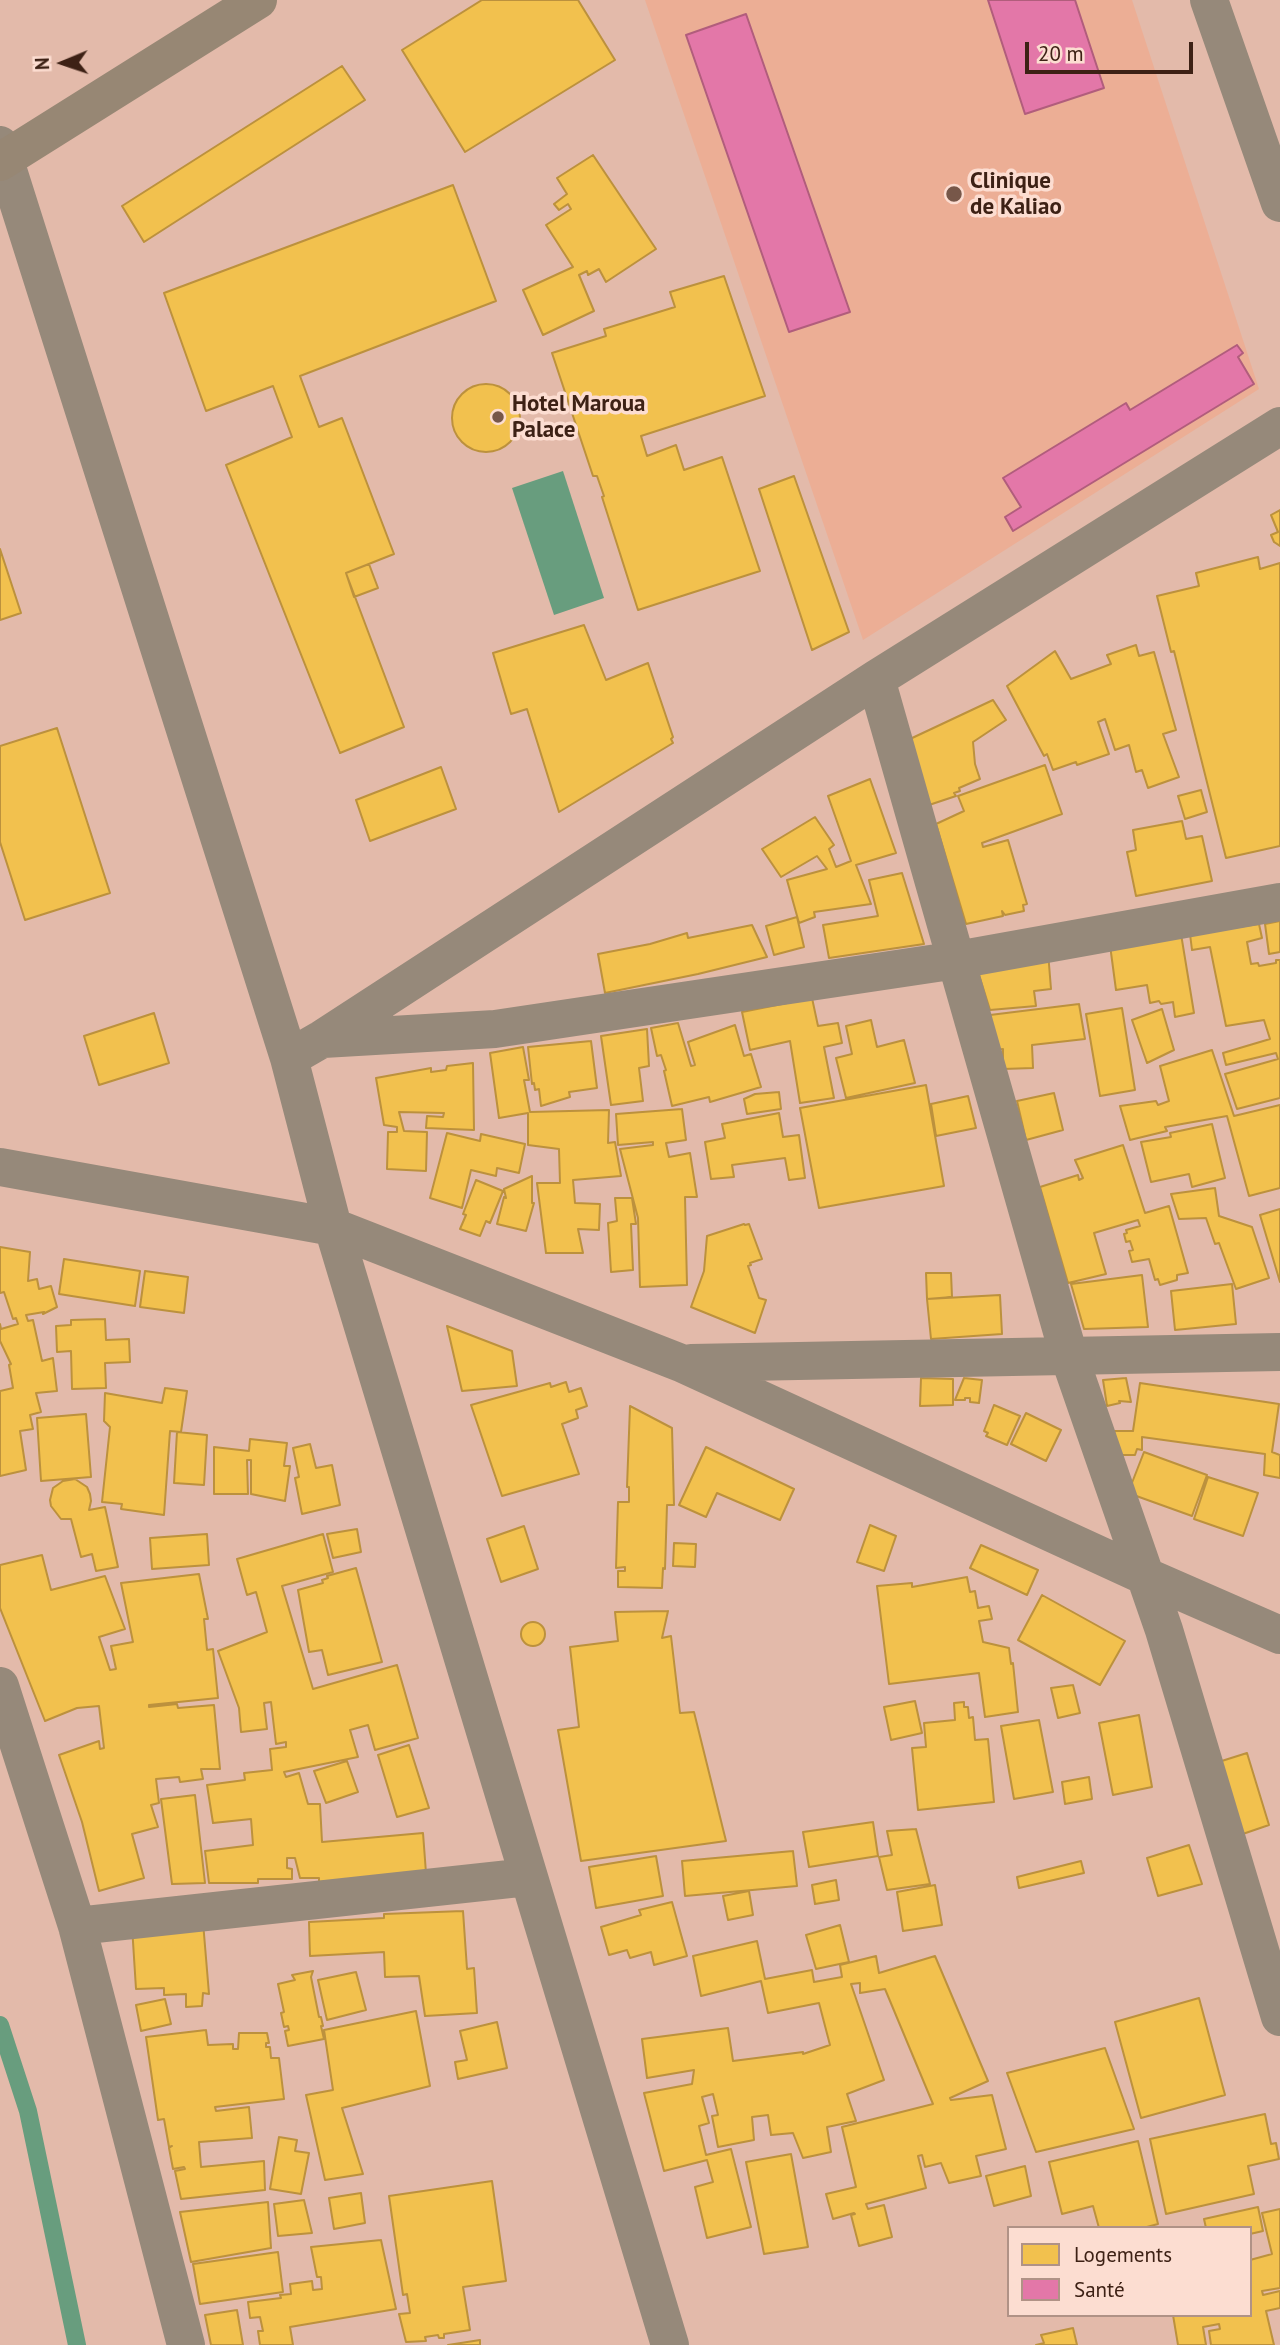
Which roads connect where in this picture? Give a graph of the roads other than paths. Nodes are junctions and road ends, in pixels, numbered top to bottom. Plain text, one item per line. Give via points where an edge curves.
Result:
1 (258, 0) edge
2 (1209, 0) edge
3 (1, 155) edge
4 (1280, 203) edge
5 (1280, 426) edge
6 (876, 679) junction
7 (1280, 902) edge
8 (957, 960) junction
9 (322, 1039) junction
10 (289, 1058) junction
11 (0, 1167) edge
12 (332, 1227) junction
13 (1280, 1352) edge
14 (1069, 1356) junction
15 (681, 1363) junction
16 (1145, 1576) junction
17 (1280, 1635) edge
18 (0, 1686) edge
19 (528, 1877) junction
20 (77, 1926) junction
21 (1280, 2017) edge
22 (186, 2345) edge
23 (670, 2345) edge

1 - 3 street
2 - 4 street
3 - 10 street
5 - 6 street
6 - 8 street
6 - 9 street
7 - 8 street
8 - 9 street via 495,1029
8 - 14 street
9 - 10 street
10 - 12 street
11 - 12 street
12 - 15 street
12 - 19 street
13 - 14 street
14 - 15 street
14 - 16 street
15 - 16 street
16 - 17 street
16 - 21 street
18 - 20 street
19 - 20 street
19 - 23 street
20 - 22 street

